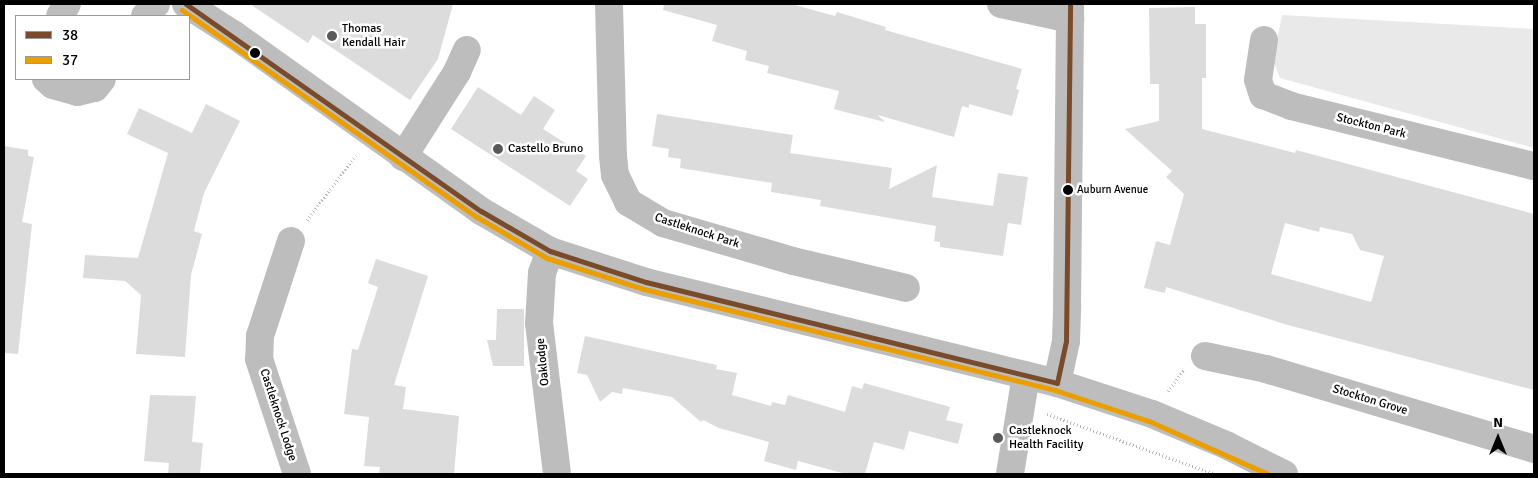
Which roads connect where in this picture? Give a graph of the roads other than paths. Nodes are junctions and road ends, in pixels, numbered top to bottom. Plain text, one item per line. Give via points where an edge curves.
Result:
1 (67, 4) edge
2 (156, 4) edge
3 (186, 4) edge
4 (609, 4) edge
5 (1002, 4) edge
6 (1070, 11) edge
7 (61, 15) edge
8 (146, 15) edge
9 (1264, 40) dead end
10 (467, 50) dead end
11 (47, 80) edge
12 (101, 80) edge
13 (403, 157) junction
14 (1534, 166) edge
15 (291, 241) road end
16 (550, 251) junction
17 (906, 288) dead end
18 (1205, 356) road end
19 (1026, 375) junction
20 (1057, 382) junction
21 (1534, 449) edge
22 (297, 474) edge
23 (556, 474) edge
24 (1010, 474) edge
25 (1284, 474) edge

1 - 7 street
2 - 8 street
3 - 13 street via 233,34
4 - 17 street, Castleknock Park via 613,156 615,175 628,202 663,223 793,261
5 - 6 street
6 - 20 street via 1068,306 1066,340
9 - 14 street, Stockton Park via 1258,80 1263,95 1291,106
10 - 13 street via 457,72
11 - 12 street via 77,92 95,88
13 - 16 street via 481,211
15 - 22 street, Castleknock Lodge via 262,331 259,359
16 - 19 street via 646,282
16 - 23 street, Oaklodge via 542,273 539,323
18 - 21 street, Stockton Grove via 1266,369
19 - 20 street
19 - 24 street
20 - 25 street via 1152,414

